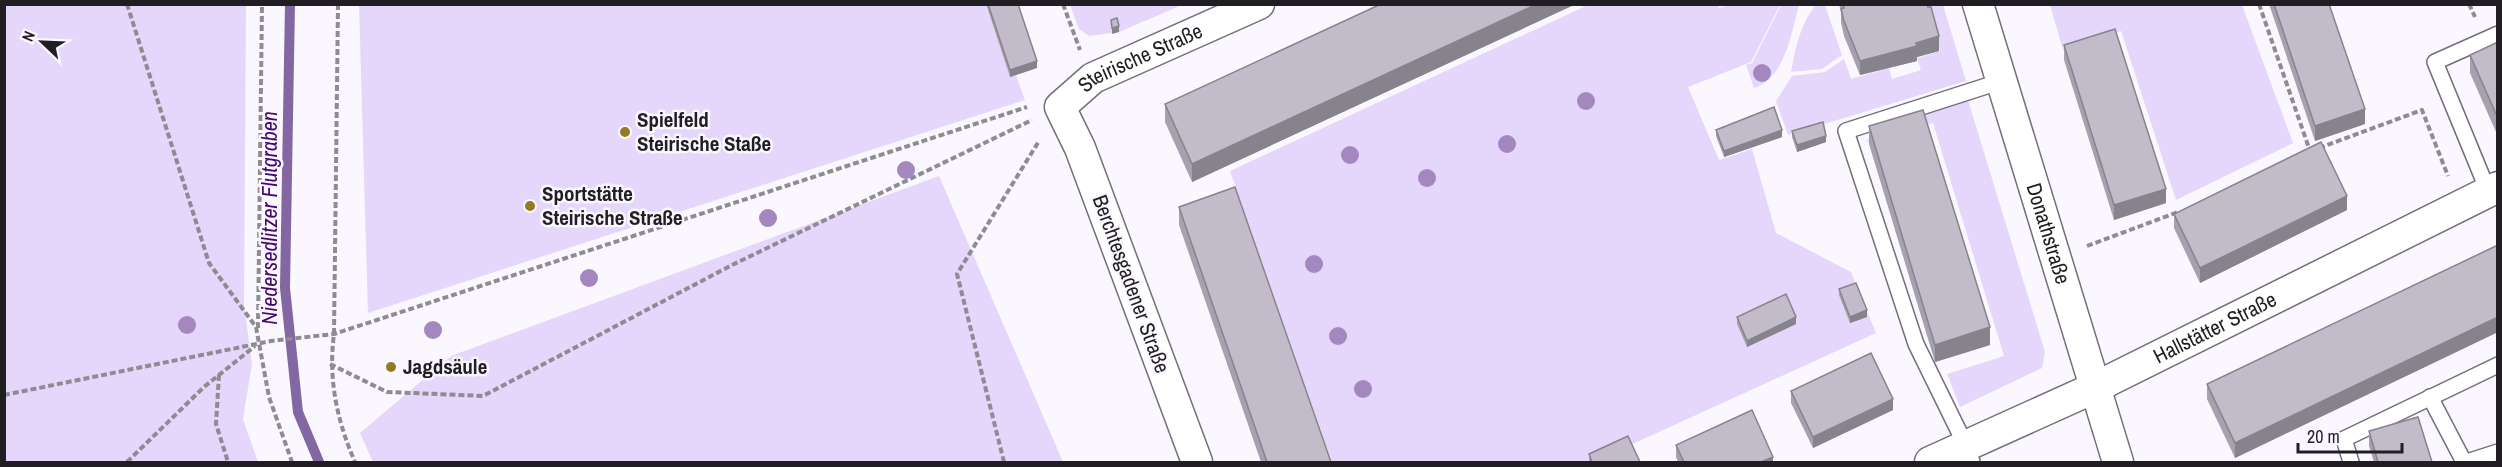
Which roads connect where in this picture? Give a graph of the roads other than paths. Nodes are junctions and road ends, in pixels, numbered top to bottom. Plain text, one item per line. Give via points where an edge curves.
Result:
1 (1259, 4) edge
2 (1978, 4) edge
3 (2498, 34) edge
4 (2002, 81) junction
5 (1060, 107) joint
6 (2493, 189) edge
7 (2498, 365) edge
8 (2094, 388) junction
9 (2430, 397) junction
10 (2498, 452) edge
11 (1969, 454) edge
12 (1197, 462) edge
13 (1930, 462) edge
14 (2118, 462) edge
15 (2351, 462) edge
16 (2466, 462) edge

1 - 5 street, Steirische Straße via 1093,78
2 - 4 street, Donathstraße
3 - 6 lane via 2435,62
4 - 8 street, Donathstraße
4 - 11 lane via 1845,131 1916,344
5 - 12 street, Berchtesgadener Straße via 1080,148
6 - 8 street, Hallstätter Straße
7 - 9 lane
8 - 11 street, Hallstätter Straße
8 - 14 street, Donathstraße
9 - 15 lane via 2344,439
9 - 16 lane
10 - 16 lane
11 - 13 street, Hallstätter Straße

